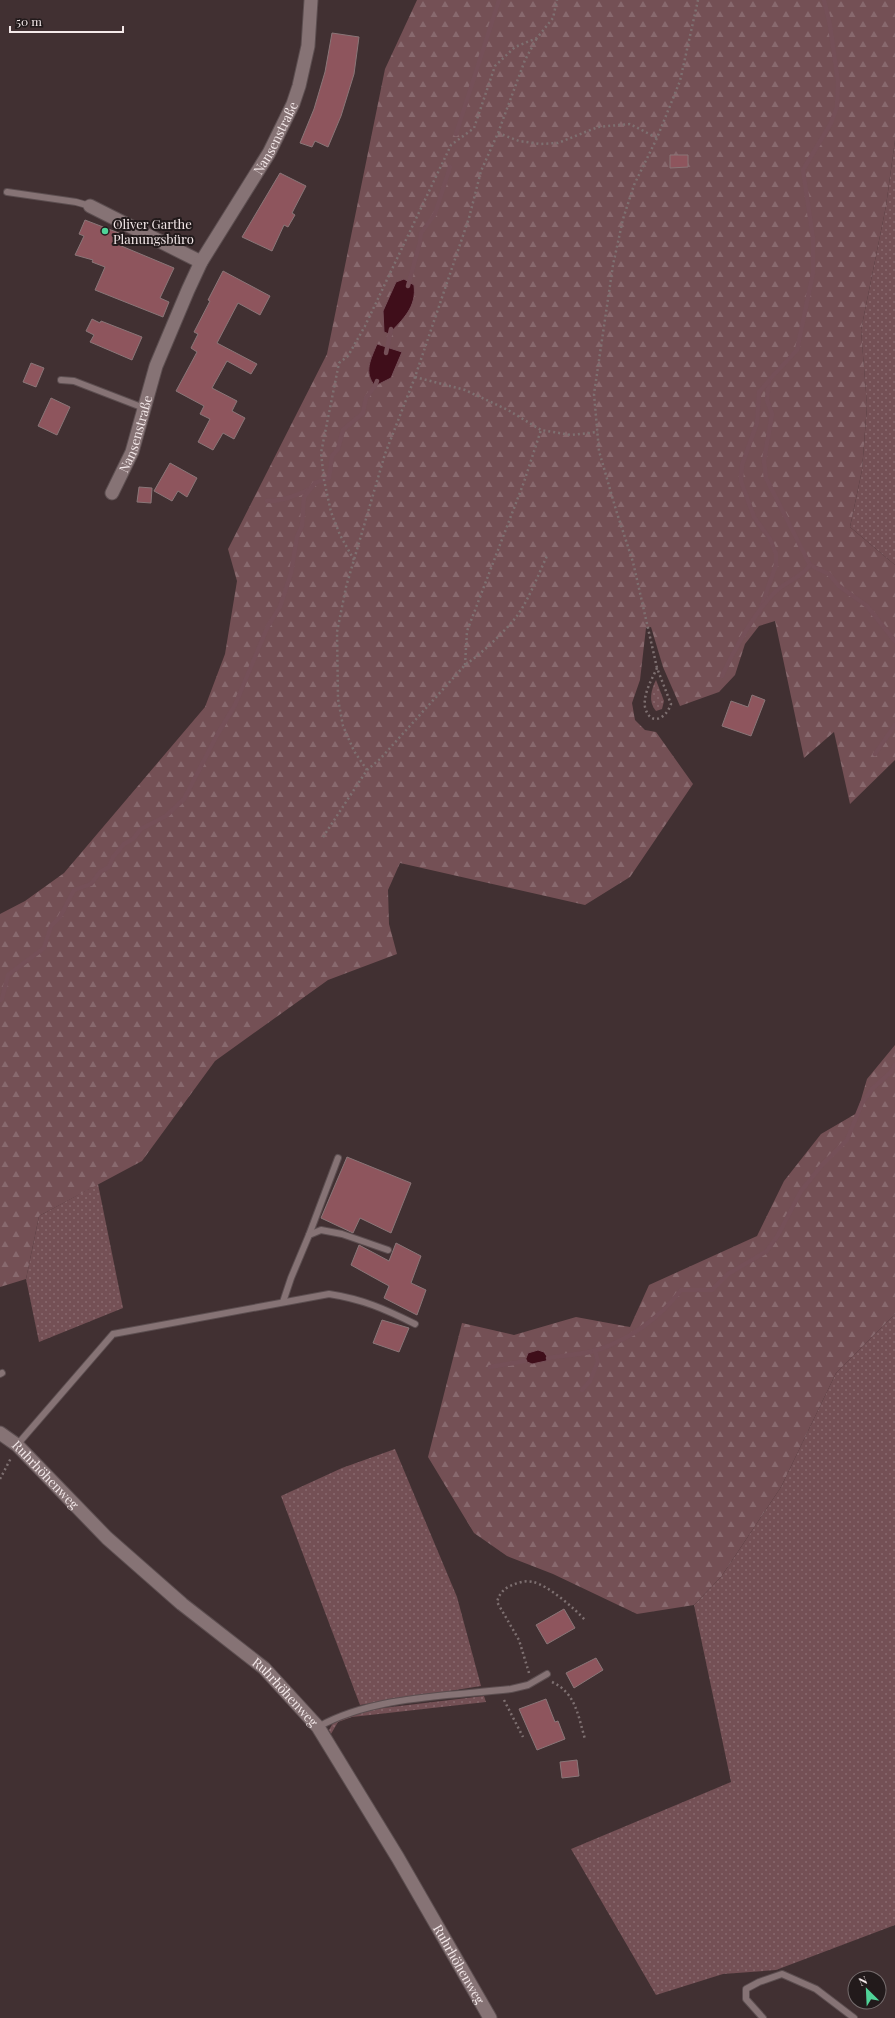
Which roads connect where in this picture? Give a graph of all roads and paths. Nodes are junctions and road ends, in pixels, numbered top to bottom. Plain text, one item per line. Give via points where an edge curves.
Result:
1 (312, 0) edge
2 (557, 0) edge
3 (698, 0) edge
4 (537, 38) junction
5 (498, 133) junction
6 (657, 138) junction
7 (7, 192) dead end
8 (90, 206) joint
9 (201, 262) junction
10 (415, 377) junction
11 (61, 380) dead end
12 (144, 408) junction
13 (541, 430) junction
14 (598, 432) junction
15 (112, 493) dead end
16 (547, 556) dead end
17 (354, 560) junction
18 (465, 665) junction
19 (657, 668) junction
20 (367, 770) junction
21 (323, 837) dead end
22 (338, 1158) dead end
23 (309, 1235) junction
24 (388, 1250) dead end
25 (283, 1302) junction
26 (415, 1324) dead end
27 (0, 1433) edge
28 (17, 1445) junction
29 (585, 1620) dead end
30 (546, 1674) dead end
31 (535, 1680) junction
32 (528, 1685) junction
33 (495, 1691) junction
34 (318, 1727) junction
35 (523, 1737) dead end
36 (584, 1739) dead end
37 (490, 2018) edge
38 (763, 2018) edge
39 (854, 2018) edge

1 - 9 street, Nansenstraße via 308,46 300,86 293,104 269,153
2 - 4 path via 553,18
3 - 6 path via 680,81
4 - 5 path via 525,60
4 - 17 path via 515,47 495,66 474,128 452,146 365,326 348,356 339,363 321,453 330,512
5 - 6 path via 519,141 558,143 598,127 630,124
5 - 10 path via 481,171 469,218
6 - 14 path via 634,185 623,219 613,265 594,394
7 - 8 lane
8 - 9 street
9 - 12 street, Nansenstraße via 156,366
10 - 13 path via 465,390 508,410
10 - 17 path via 385,454
11 - 12 lane via 74,381
12 - 15 street, Nansenstraße via 132,452
13 - 14 path via 571,435
13 - 18 path via 524,482 467,631
14 - 19 path via 599,451 633,562
16 - 18 path via 514,621
17 - 20 path via 337,632 338,699 343,726 354,751
18 - 20 path
19 - 19 path via 672,704 668,714 661,719 654,718 645,707 646,696
20 - 21 path
22 - 23 lane
23 - 24 lane via 321,1230 342,1234
23 - 25 lane
25 - 26 lane via 329,1294 351,1297
25 - 28 lane via 113,1334
27 - 28 street, Ruhrhöhenweg
28 - 34 street, Ruhrhöhenweg via 107,1538 182,1604 264,1668
29 - 32 path via 571,1605 535,1582 515,1584 498,1596 497,1602 519,1640 530,1677
30 - 31 lane
31 - 32 lane
31 - 36 path via 550,1681 562,1686 570,1695 577,1709
32 - 33 lane
33 - 34 lane via 382,1703 335,1717
33 - 35 path via 503,1697
34 - 37 street, Ruhrhöhenweg via 398,1858
38 - 39 lane via 746,1999 746,1989 782,1974 816,1989

